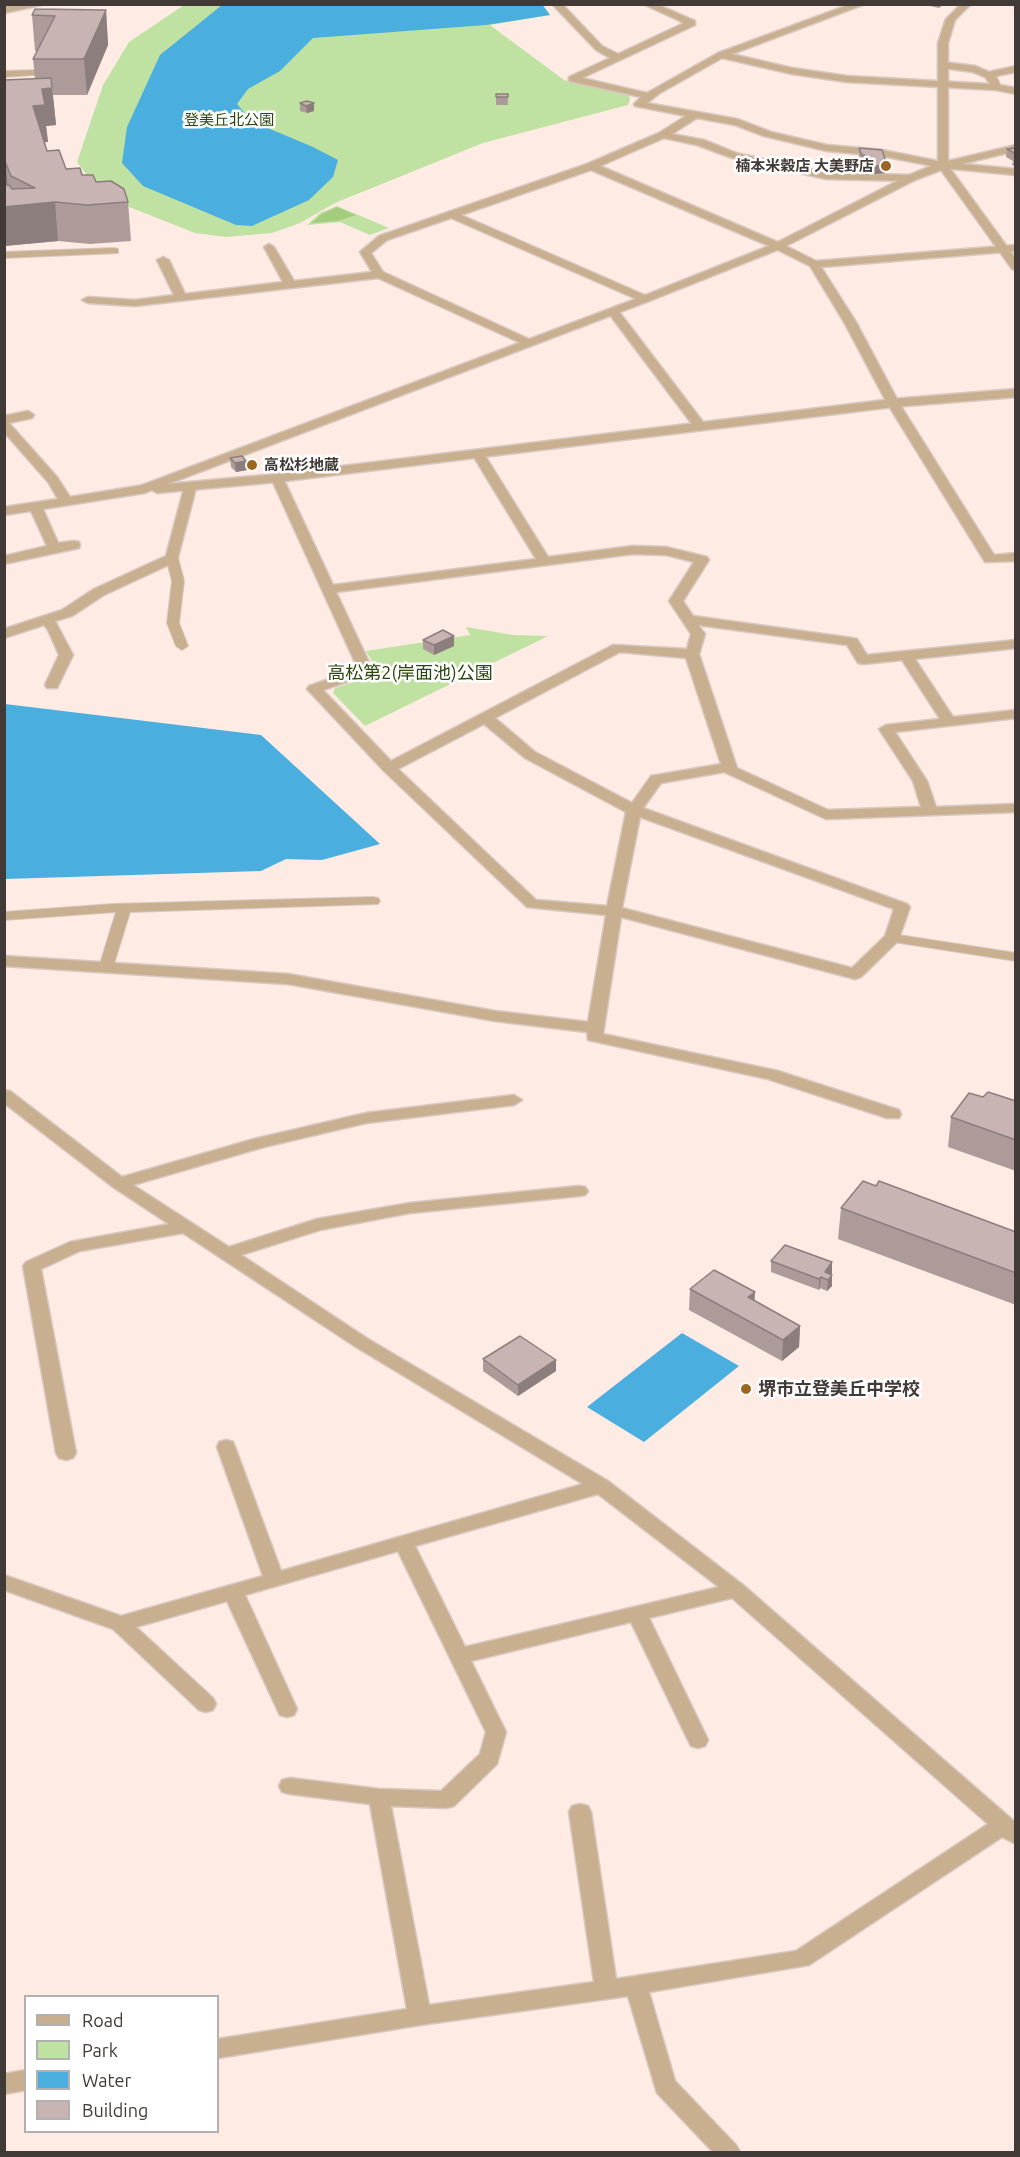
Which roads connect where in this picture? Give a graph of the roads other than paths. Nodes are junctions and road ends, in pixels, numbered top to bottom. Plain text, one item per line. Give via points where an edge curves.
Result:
1 (556, 4) edge
2 (647, 4) edge
3 (861, 4) edge
4 (967, 4) edge
5 (41, 5) edge
6 (4, 10) edge
7 (722, 55) junction
8 (618, 58) junction
9 (943, 65) junction
10 (1016, 69) edge
11 (35, 72) edge
12 (4, 74) edge
13 (988, 75) junction
14 (944, 85) junction
15 (996, 87) junction
16 (1016, 91) edge
17 (648, 96) junction
18 (694, 115) junction
19 (663, 135) junction
20 (1016, 148) edge
21 (943, 165) junction
22 (591, 166) junction
23 (1016, 172) edge
24 (911, 178) junction
25 (453, 215) junction
26 (778, 246) junction
27 (269, 247) dead end
28 (1016, 248) edge
29 (1001, 249) junction
30 (114, 251) dead end
31 (4, 255) edge
32 (163, 260) dead end
33 (814, 264) junction
34 (1016, 267) edge
35 (379, 274) junction
36 (290, 284) junction
37 (181, 298) junction
38 (645, 299) junction
39 (87, 300) dead end
40 (613, 311) junction
41 (527, 342) junction
42 (1016, 393) edge
43 (893, 403) junction
44 (28, 415) dead end
45 (4, 422) edge
46 (699, 425) junction
47 (478, 454) junction
48 (277, 478) junction
49 (190, 488) junction
50 (144, 489) junction
51 (66, 501) junction
52 (35, 506) junction
53 (4, 511) edge
54 (74, 545) dead end
55 (54, 548) junction
56 (1016, 556) edge
57 (172, 558) junction
58 (4, 560) edge
59 (544, 561) junction
60 (330, 589) junction
61 (687, 619) junction
62 (47, 620) junction
63 (4, 634) edge
64 (1016, 644) edge
65 (182, 646) dead end
66 (692, 654) junction
67 (906, 655) junction
68 (52, 685) dead end
69 (1016, 714) edge
70 (486, 718) junction
71 (949, 722) junction
72 (730, 767) junction
73 (389, 768) junction
74 (1016, 808) edge
75 (634, 810) junction
76 (930, 811) junction
77 (373, 901) dead end
78 (124, 908) junction
79 (614, 911) junction
80 (4, 916) edge
81 (892, 938) junction
82 (1016, 957) edge
83 (4, 961) edge
84 (106, 967) junction
85 (596, 1028) junction
86 (4, 1095) edge
87 (514, 1100) dead end
88 (893, 1114) dead end
89 (119, 1183) junction
90 (579, 1191) dead end
91 (186, 1227) junction
92 (226, 1254) junction
93 (226, 1447) dead end
94 (66, 1453) dead end
95 (601, 1486) junction
96 (404, 1543) junction
97 (274, 1580) junction
98 (4, 1582) edge
99 (736, 1590) junction
100 (233, 1592) junction
101 (637, 1614) junction
102 (120, 1624) junction
103 (459, 1656) junction
104 (206, 1704) dead end
105 (286, 1709) dead end
106 (698, 1740) dead end
107 (291, 1786) dead end
108 (380, 1797) junction
109 (580, 1812) dead end
110 (1009, 1830) edge
111 (636, 1986) junction
112 (606, 1990) junction
113 (420, 2016) junction
114 (219, 2049) edge
115 (24, 2080) edge
116 (4, 2084) edge
117 (728, 2152) edge

1 - 8 street via 599,48
2 - 8 street via 692,23
3 - 7 street
4 - 9 street via 951,18 943,43
5 - 6 street
7 - 14 street via 847,79
7 - 17 street
8 - 17 street via 572,79
9 - 13 street via 975,69
9 - 14 street
10 - 13 street
11 - 12 lane
13 - 15 street
14 - 15 street
14 - 21 street
15 - 16 street
17 - 18 street via 639,104
18 - 19 street
18 - 21 street via 737,122 827,148 882,153
19 - 22 street
19 - 24 street via 826,176
20 - 21 street
21 - 23 street
21 - 24 street
21 - 29 street
22 - 25 street
22 - 26 street
24 - 26 street
25 - 35 street via 383,238 365,252
25 - 38 street
26 - 33 street
26 - 38 street
27 - 36 street
28 - 29 street
29 - 33 street
29 - 34 street
30 - 31 lane
32 - 37 street
33 - 43 street
35 - 36 street
35 - 41 street
36 - 37 street
37 - 39 street via 135,303
38 - 40 street
40 - 41 street
40 - 46 street
41 - 50 street
42 - 43 street
43 - 46 street
43 - 56 street via 990,559
44 - 45 street
45 - 51 street
46 - 47 street
47 - 48 street
47 - 59 street
48 - 49 street
48 - 60 street
49 - 50 street
49 - 57 street
50 - 51 street
51 - 52 street
52 - 53 street
52 - 55 street
54 - 55 street
55 - 58 street
57 - 62 street
57 - 65 lane via 178,581 173,623
59 - 60 street
59 - 61 street via 633,550 666,551 702,561 675,601
60 - 73 street via 366,671 314,689
61 - 66 street via 698,634
61 - 67 street via 852,642 863,660
62 - 63 street
62 - 68 street via 66,655
64 - 67 street
66 - 70 street via 618,648
66 - 72 street
67 - 71 street
69 - 71 street
70 - 73 street
70 - 75 street via 530,754
71 - 76 street via 886,729 920,781
72 - 75 street via 656,779
72 - 76 street via 826,814
73 - 79 street via 532,904
74 - 76 street
75 - 79 street
75 - 81 street via 902,907
77 - 78 lane
78 - 80 lane
78 - 84 lane
79 - 81 street via 855,974
79 - 85 street
81 - 82 lane
83 - 84 street
84 - 85 street via 288,979 495,1016
85 - 88 street via 594,1037 772,1075
86 - 89 street
87 - 89 street via 366,1118
89 - 91 street
90 - 92 street via 410,1208 317,1225
91 - 92 street
91 - 94 street via 76,1246 32,1266
92 - 95 street via 362,1343
93 - 97 street
95 - 96 street
95 - 99 street
96 - 97 street
96 - 103 street
97 - 100 street
98 - 102 street
99 - 101 street
99 - 110 street
100 - 102 street
100 - 105 street
101 - 103 street
101 - 106 street
102 - 104 street
103 - 108 street via 496,1732 490,1758 446,1800
107 - 108 street
108 - 113 street
109 - 112 street
110 - 111 street via 801,1959
111 - 112 street
111 - 117 street via 665,2086
112 - 113 street
113 - 114 street
115 - 116 street

